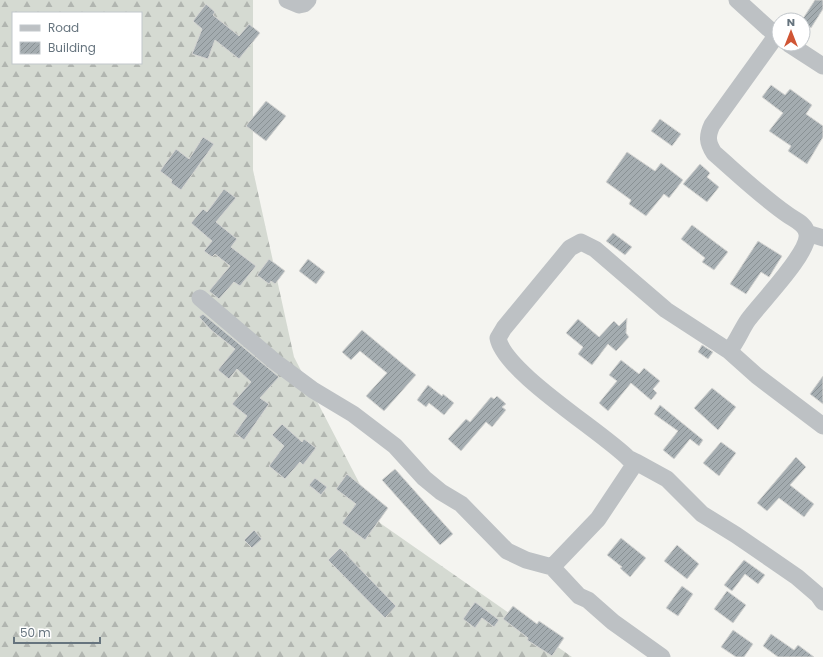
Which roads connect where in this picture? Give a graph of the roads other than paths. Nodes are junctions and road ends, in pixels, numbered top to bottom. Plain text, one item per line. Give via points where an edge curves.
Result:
1 (287, 0) edge
2 (308, 0) edge
3 (737, 0) edge
4 (771, 29) edge
5 (771, 51) edge
6 (801, 52) edge
7 (823, 66) edge
8 (815, 235) edge
9 (200, 298) dead end
10 (729, 352) junction
11 (823, 426) edge
12 (636, 462) junction
13 (552, 567) junction
14 (821, 596) edge
15 (662, 657) edge

1 - 2 street via 299,5
3 - 4 street
5 - 8 street via 712,124 707,136 714,153 772,204
6 - 7 street
8 - 10 street via 806,242 769,297 746,322
9 - 13 street via 274,361 313,390 353,414 395,446 424,478 461,504 507,551 526,560
10 - 11 street
10 - 12 street via 666,310 595,249 581,242 570,248 504,328 498,338 499,346 513,364 548,394
12 - 13 street via 598,519
12 - 14 street via 667,479 702,514 763,553
13 - 15 street via 579,596 588,600

